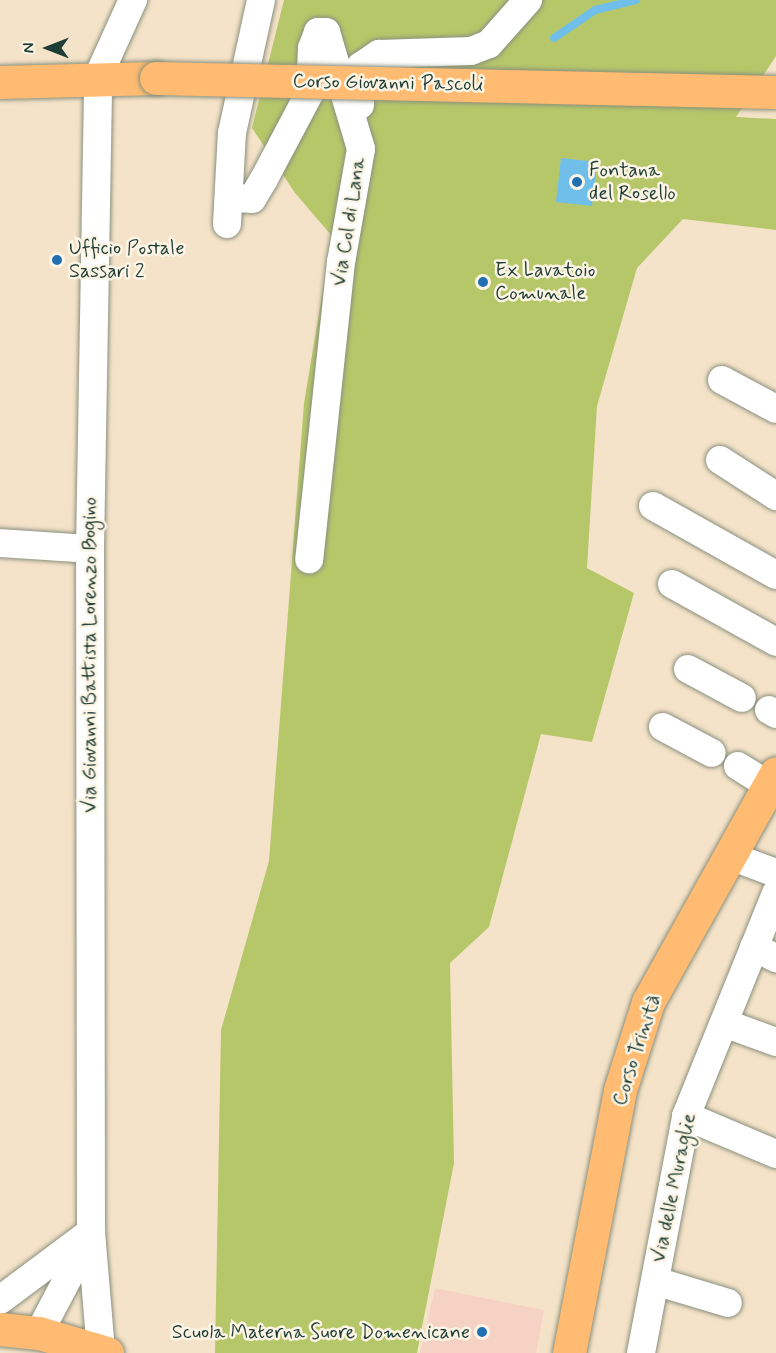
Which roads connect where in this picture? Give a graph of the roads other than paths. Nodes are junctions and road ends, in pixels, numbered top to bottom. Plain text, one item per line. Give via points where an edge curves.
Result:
1 (133, 0) edge
2 (261, 0) edge
3 (528, 0) edge
4 (98, 77) junction
5 (0, 82) edge
6 (776, 92) edge
7 (361, 149) junction
8 (722, 380) dead end
9 (776, 409) edge
10 (720, 460) dead end
11 (776, 496) edge
12 (653, 506) dead end
13 (0, 543) edge
14 (90, 549) junction
15 (309, 559) dead end
16 (776, 575) edge
17 (672, 584) dead end
18 (776, 642) edge
19 (688, 669) dead end
20 (742, 698) dead end
21 (663, 727) dead end
22 (712, 753) dead end
23 (738, 766) dead end
24 (773, 779) edge
25 (733, 856) junction
26 (776, 873) edge
27 (776, 893) edge
28 (765, 953) edge
29 (723, 1023) junction
30 (776, 1042) edge
31 (686, 1116) junction
32 (776, 1154) edge
33 (91, 1233) junction
34 (655, 1281) junction
35 (0, 1300) edge
36 (728, 1303) dead end
37 (0, 1329) edge
38 (39, 1333) junction
39 (104, 1352) edge
40 (569, 1353) edge
41 (641, 1353) edge

1 - 4 street
2 - 7 street, Via Col di Lana via 232,133 228,211 252,199 298,118 310,92 318,32 331,40
3 - 7 street via 489,44 471,51 395,50 361,66
4 - 5 main road, Corso Giovanni Pascoli
4 - 6 main road, Corso Giovanni Pascoli, bridge
4 - 14 street, Via Giovanni Battista Lorenzo Bogino
7 - 15 street, Via Col di Lana via 341,262
8 - 9 street
10 - 11 street
12 - 16 street
13 - 14 street
14 - 33 street, Via Giovanni Battista Lorenzo Bogino
17 - 18 street
19 - 20 street
21 - 22 street
23 - 24 street
24 - 25 main road, Corso Trinità
25 - 26 street
25 - 40 main road, Corso Trinità via 648,1002 620,1090
27 - 28 street, Via delle Muraglie
28 - 29 street, Via delle Muraglie
29 - 30 street
29 - 31 street, Via delle Muraglie
31 - 32 street
31 - 34 street, Via delle Muraglie
33 - 35 street
33 - 38 street, Via Giovanni Battista Lorenzo Bogino
33 - 39 street, Via Giovanni Battista Lorenzo Bogino
34 - 36 street
34 - 41 street, Via delle Muraglie
37 - 38 main road
38 - 39 main road

